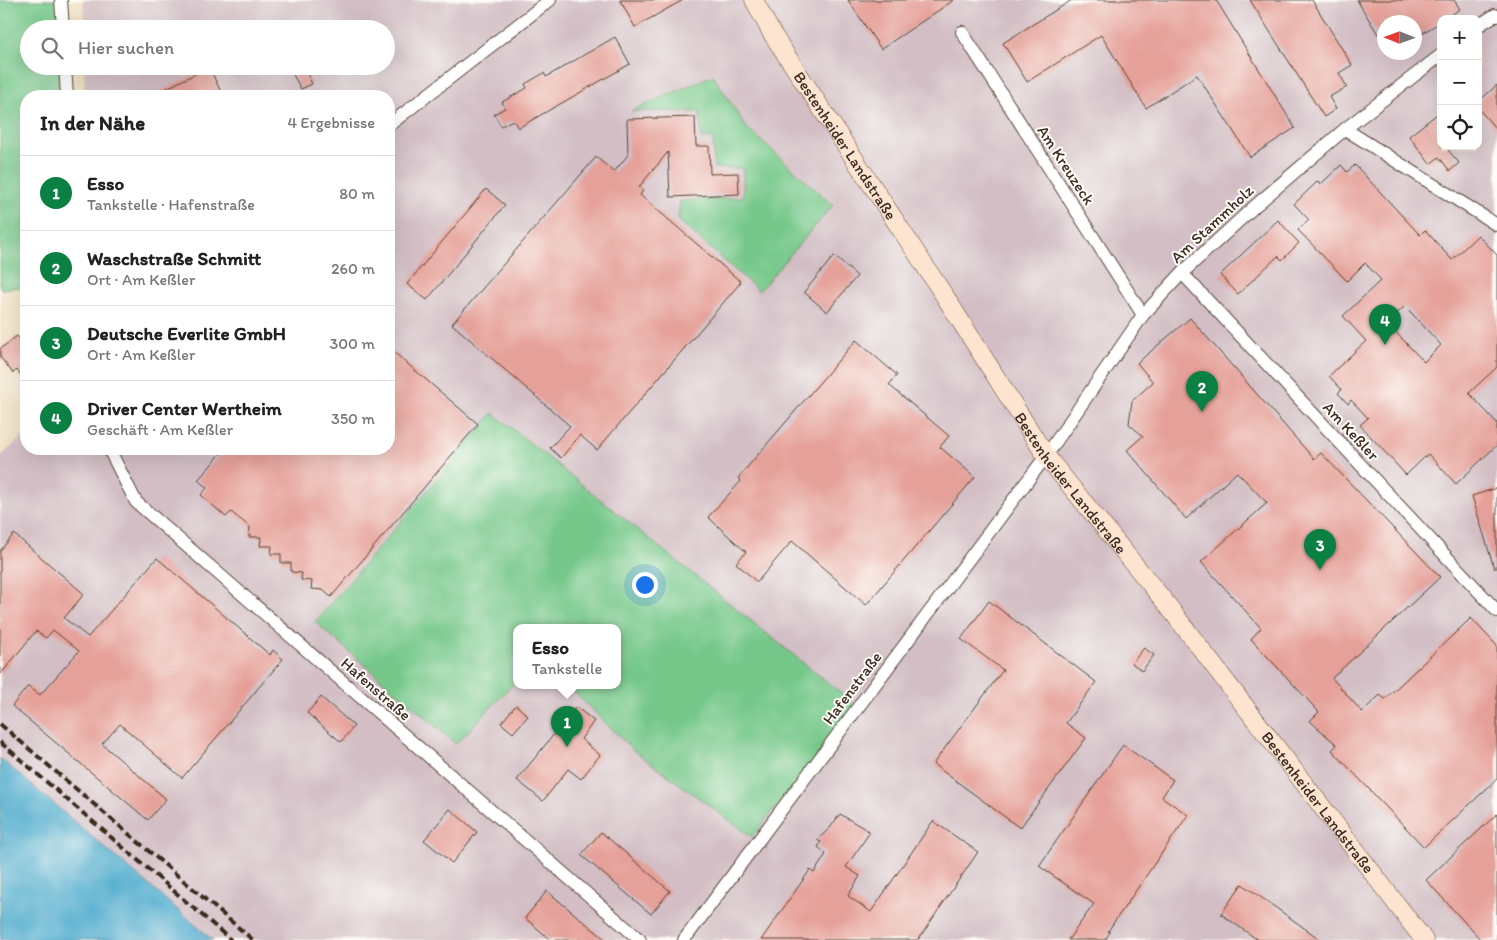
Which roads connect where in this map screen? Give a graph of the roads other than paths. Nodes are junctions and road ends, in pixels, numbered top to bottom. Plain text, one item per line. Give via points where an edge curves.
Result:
1 (61, 0) edge
2 (550, 0) edge
3 (754, 0) edge
4 (1497, 16) edge
5 (62, 20) edge
6 (1482, 23) edge
7 (962, 32) dead end
8 (1437, 58) edge
9 (66, 75) edge
10 (67, 90) edge
11 (395, 120) edge
12 (1346, 129) junction
13 (1497, 225) edge
14 (1182, 273) junction
15 (1143, 315) junction
16 (112, 455) edge
17 (1046, 456) junction
18 (1497, 611) edge
19 (640, 940) edge
20 (684, 940) edge
21 (1424, 940) edge

1 - 5 street
2 - 11 street
3 - 17 main road, Bestenheider Landstraße via 771,32
4 - 6 street
7 - 15 street, Am Kreuzeck
8 - 12 street, Am Stammholz
9 - 10 street
12 - 13 street
12 - 14 street, Am Stammholz
14 - 15 street, Am Stammholz
14 - 18 street, Am Keßler
15 - 17 street, Am Stammholz
16 - 19 street, Hafenstraße via 136,502
17 - 20 street, Hafenstraße
17 - 21 main road, Bestenheider Landstraße via 1165,602

